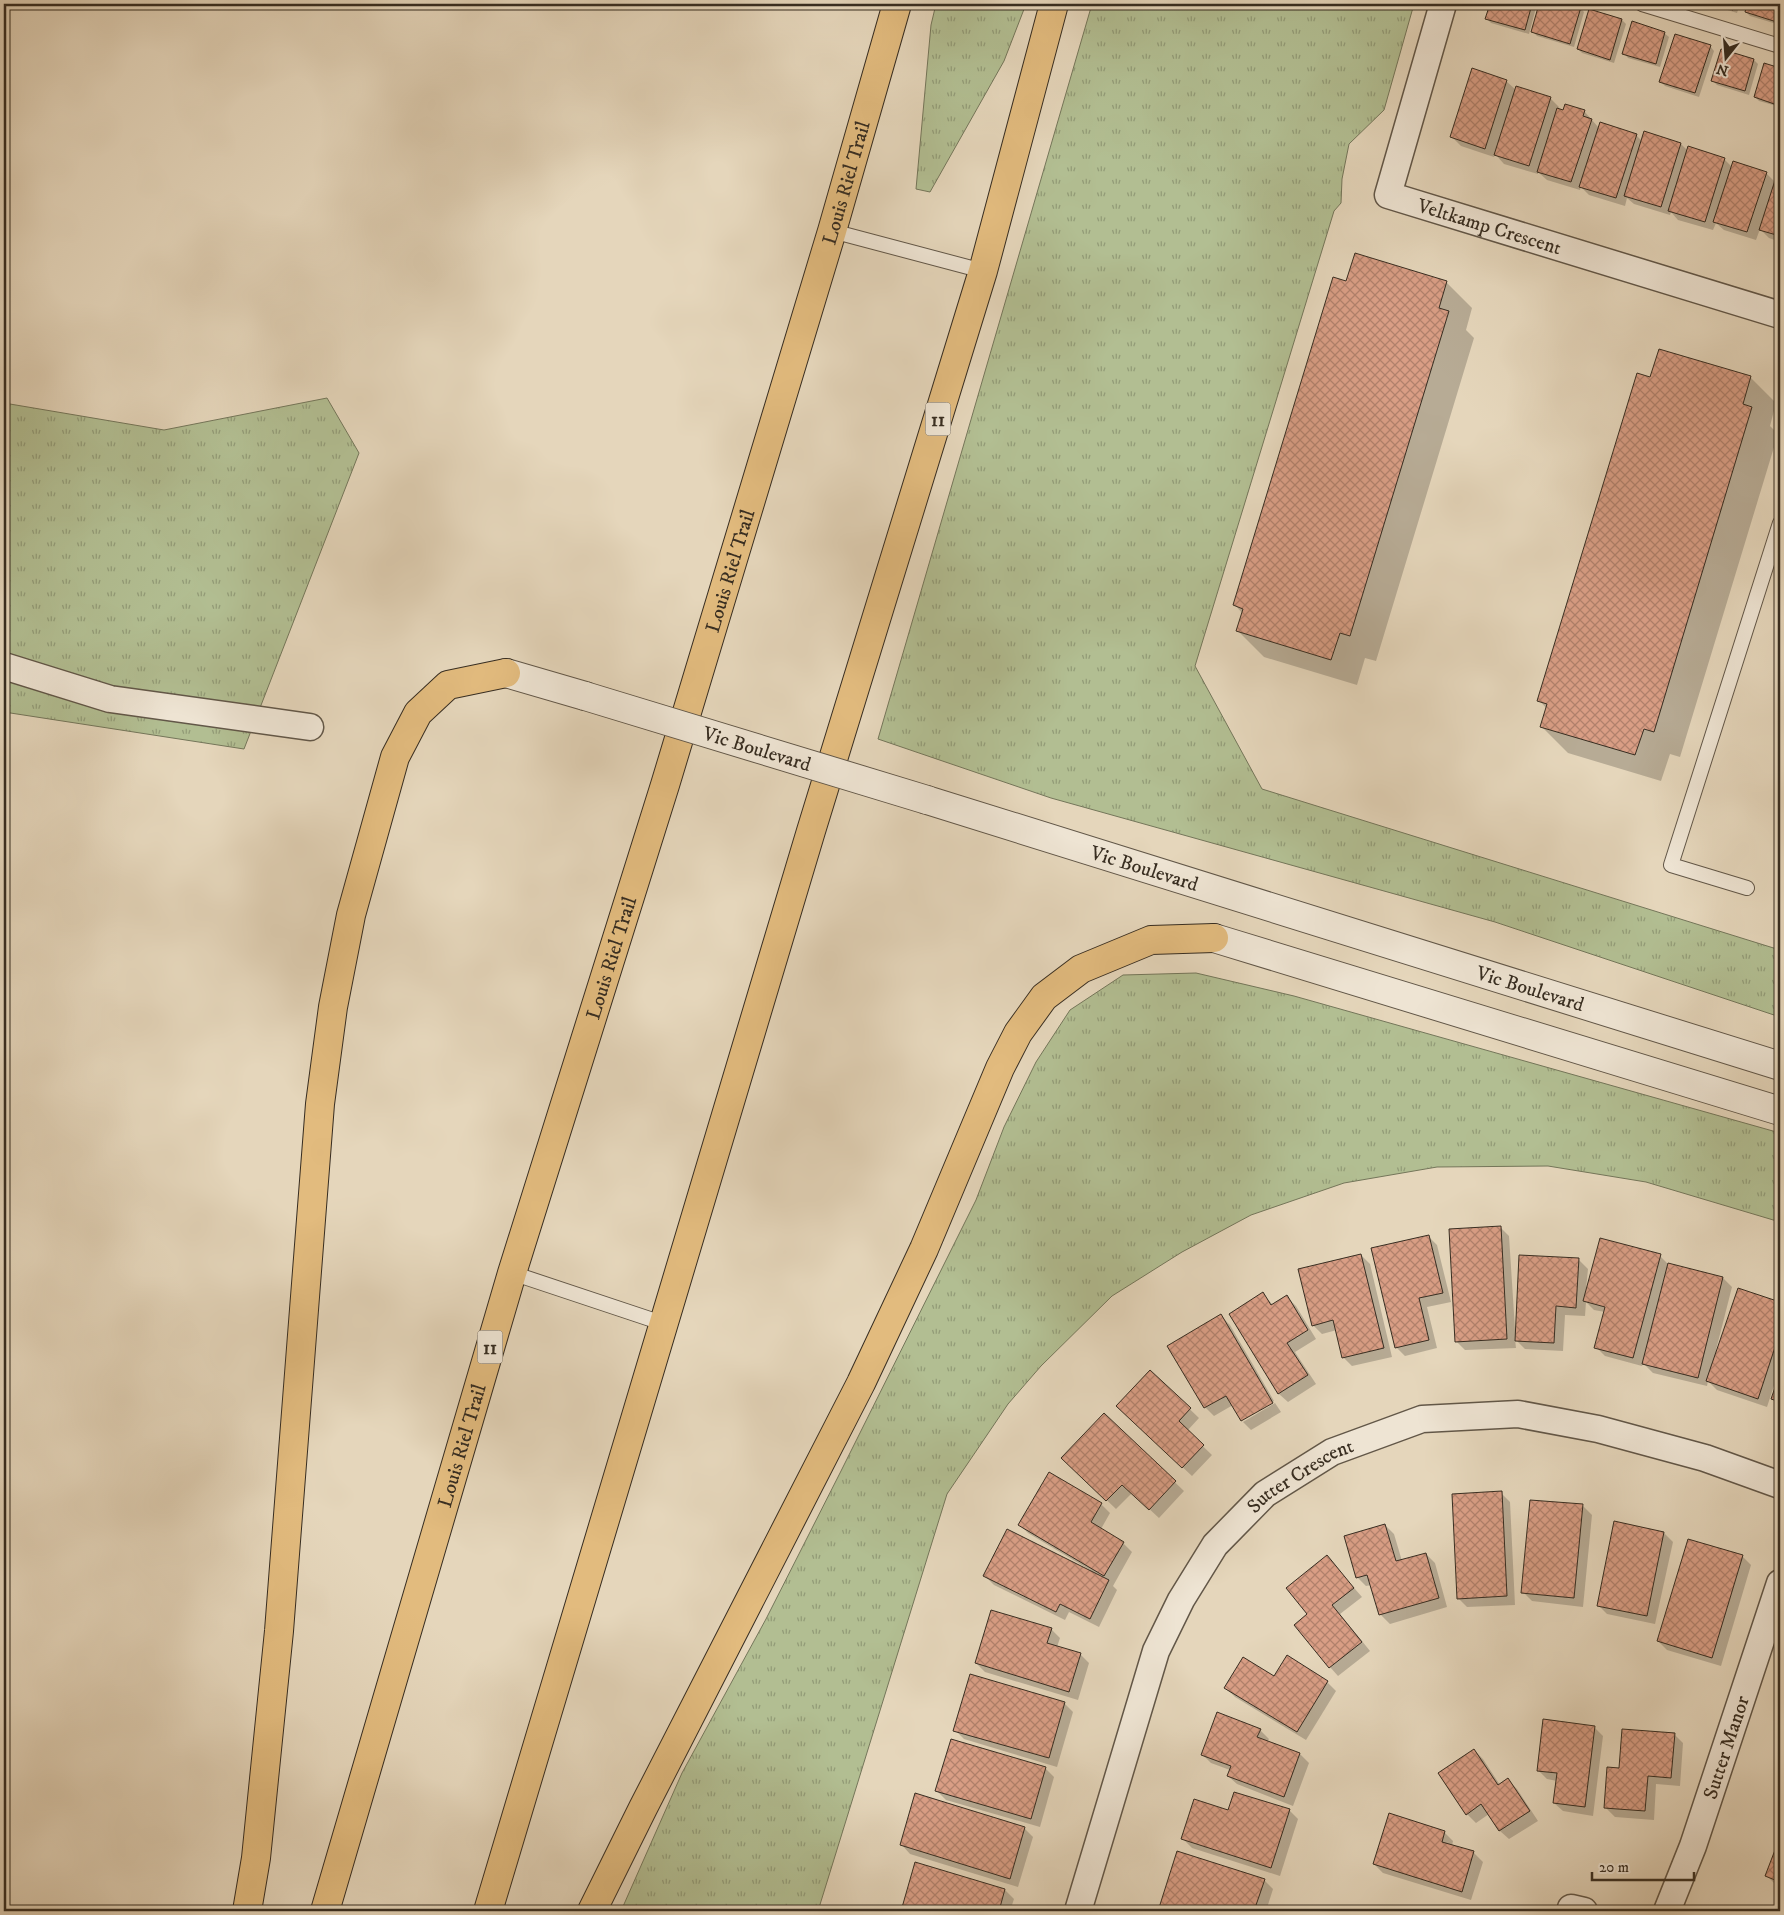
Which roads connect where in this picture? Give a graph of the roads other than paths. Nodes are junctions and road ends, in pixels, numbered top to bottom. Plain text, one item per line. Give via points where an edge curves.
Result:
1 (897, 4) edge
2 (1054, 4) edge
3 (1443, 4) edge
4 (1642, 4) edge
5 (1780, 46) edge
6 (832, 231) junction
7 (983, 271) junction
8 (1780, 316) edge
9 (1780, 523) edge
10 (4, 666) edge
11 (506, 673) joint
12 (310, 727) dead end
13 (1747, 888) dead end
14 (1214, 938) joint
15 (1780, 1066) edge
16 (1780, 1112) edge
17 (512, 1273) junction
18 (662, 1323) junction
19 (1780, 1485) edge
20 (1780, 1583) edge
21 (247, 1911) edge
22 (325, 1911) edge
23 (488, 1911) edge
24 (592, 1911) edge
25 (1078, 1911) edge
26 (1666, 1911) edge

1 - 6 highway, Louis Riel Trail / 11
2 - 7 highway, 11
3 - 8 street, Veltkamp Crescent via 1388,195
4 - 5 lane
6 - 7 lane
6 - 17 highway, Louis Riel Trail / 11 via 662,794
7 - 18 highway, 11
9 - 13 lane via 1671,865
10 - 12 street via 110,699
11 - 15 street, Vic Boulevard, bridge via 927,800
11 - 21 highway via 448,685 418,713 395,757 351,915 333,1007 320,1104 279,1630 257,1848
14 - 16 street
14 - 24 highway via 1151,940 1081,969 1044,998 1018,1033 1000,1068 924,1250 861,1383
17 - 18 lane
17 - 22 highway, Louis Riel Trail / 11
18 - 23 highway, 11
19 - 25 street, Sutter Crescent via 1687,1453 1598,1429 1518,1414 1422,1419 1332,1452 1265,1494 1215,1545 1181,1600 1156,1651
20 - 26 street, Sutter Manor via 1693,1846

